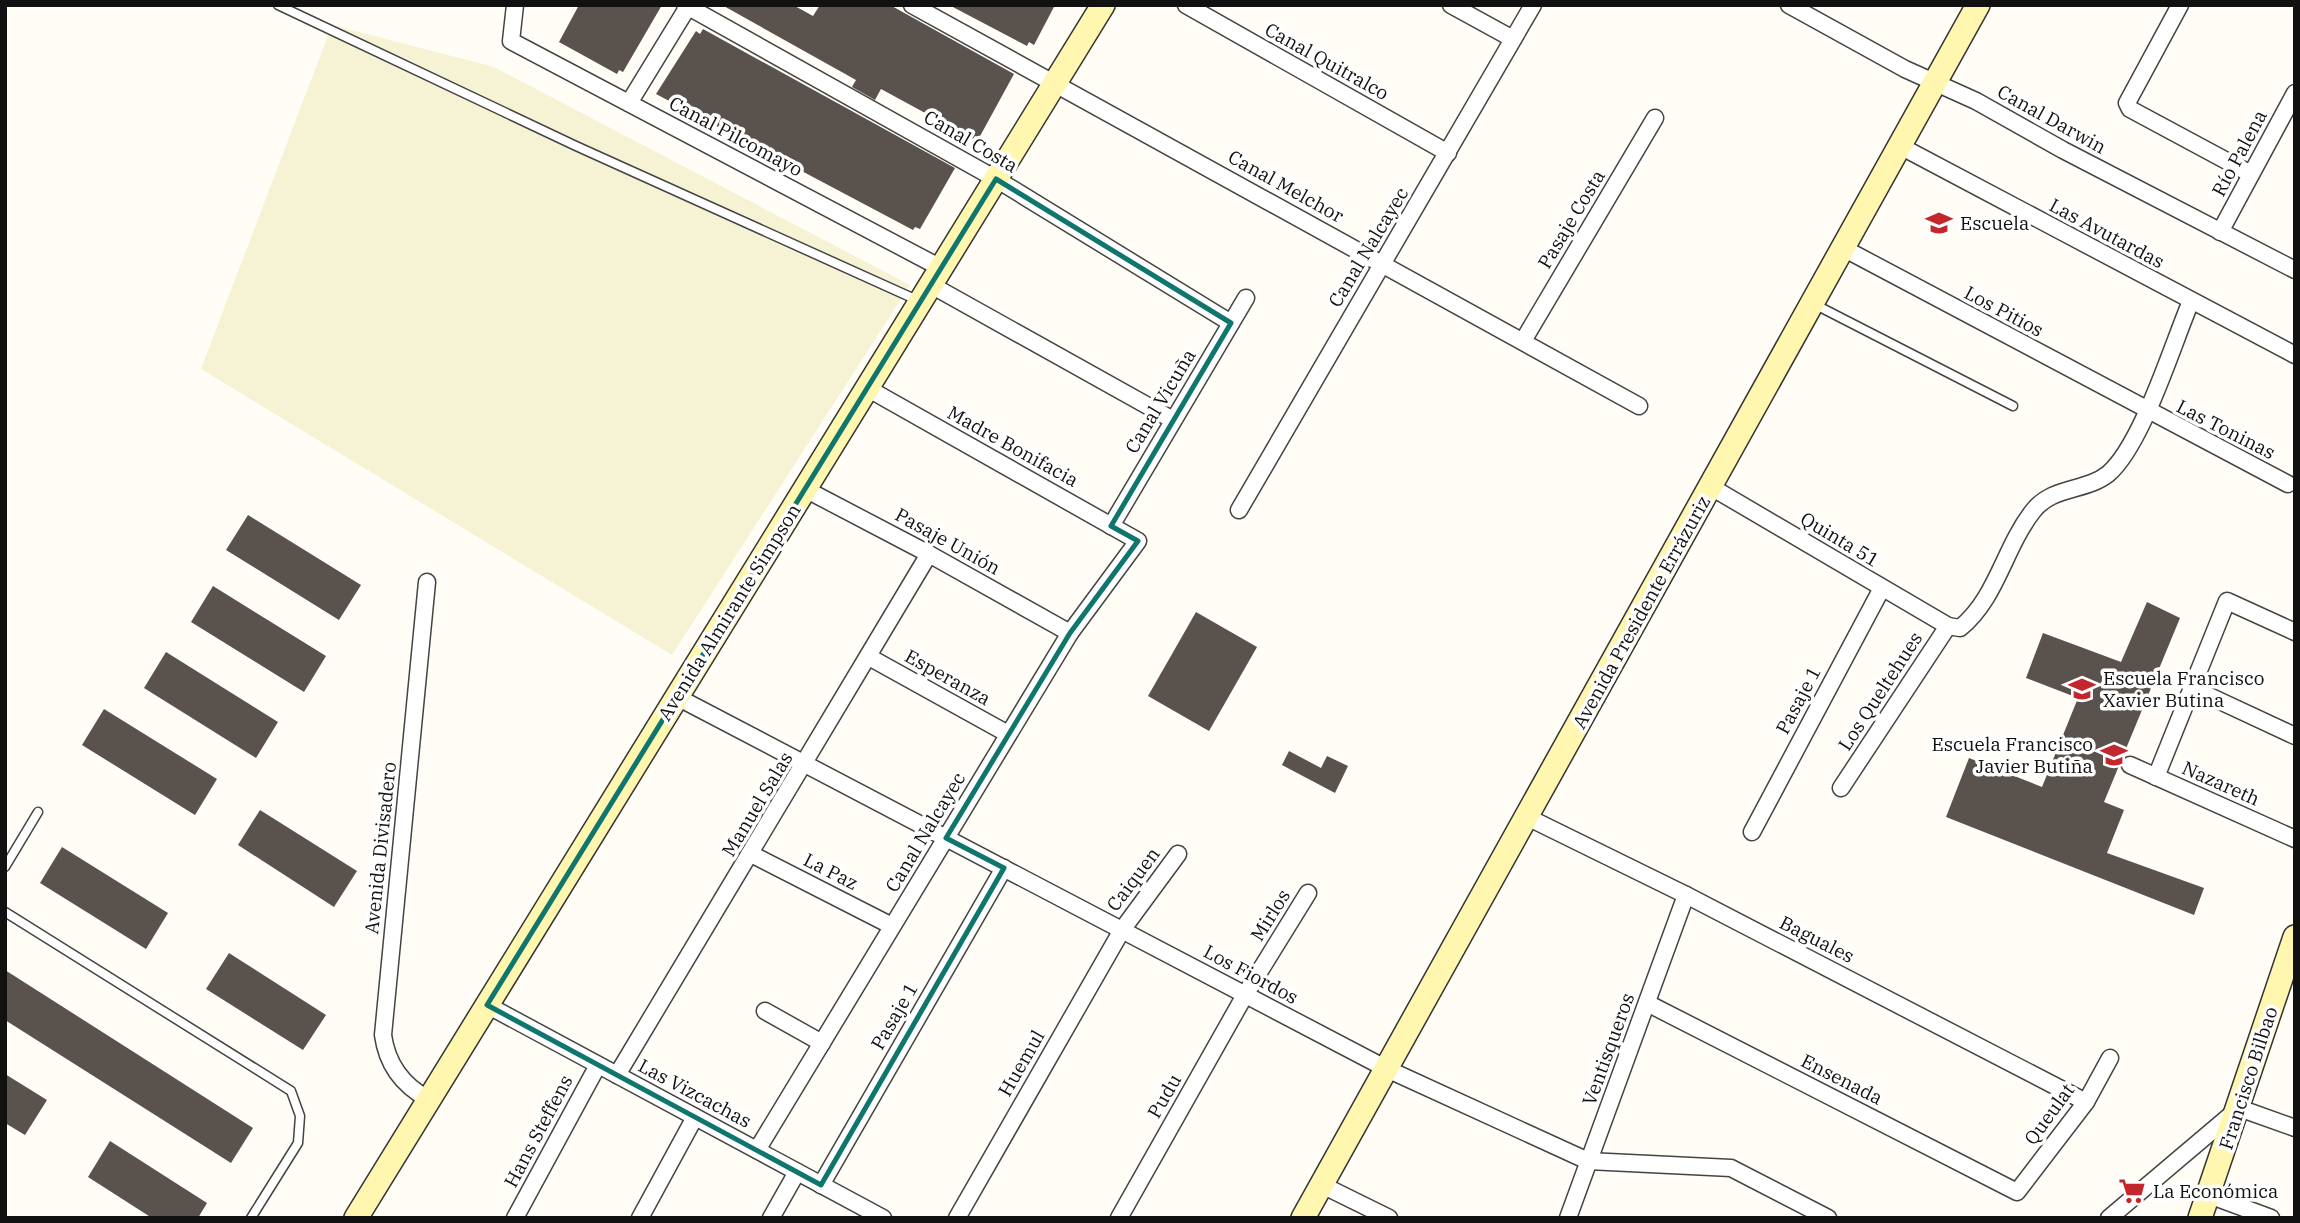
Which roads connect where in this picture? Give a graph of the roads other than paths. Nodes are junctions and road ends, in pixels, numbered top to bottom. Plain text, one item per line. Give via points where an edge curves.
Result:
1 (278, 5) edge
2 (515, 5) edge
3 (912, 5) edge
4 (1103, 5) edge
5 (1186, 5) edge
6 (1451, 5) edge
7 (1533, 5) edge
8 (1789, 5) edge
9 (1978, 5) edge
10 (2180, 5) edge
11 (687, 6) edge
12 (1513, 39) junction
13 (1055, 83) junction
14 (1935, 83) junction
15 (2295, 93) edge
16 (629, 103) junction
17 (1655, 118) dead end
18 (1900, 146) junction
19 (1448, 153) junction
20 (2251, 174) junction
21 (996, 179) junction
22 (2220, 232) junction
23 (1843, 248) junction
24 (1382, 263) junction
25 (2295, 271) edge
26 (931, 285) junction
27 (1246, 298) dead end
28 (2191, 301) junction
29 (1814, 304) junction
30 (1231, 323) junction
31 (1522, 341) junction
32 (2295, 355) edge
33 (867, 388) junction
34 (1639, 406) dead end
35 (2013, 406) dead end
36 (2146, 411) junction
37 (1173, 420) junction
38 (2288, 484) dead end
39 (1712, 487) junction
40 (805, 489) junction
41 (1240, 510) dead end
42 (1111, 526) junction
43 (1138, 541) joint
44 (929, 554) junction
45 (427, 582) dead end
46 (1882, 588) junction
47 (1948, 626) junction
48 (2295, 632) edge
49 (1070, 633) junction
50 (869, 657) junction
51 (2192, 688) junction
52 (677, 697) junction
53 (1008, 734) junction
54 (2295, 736) edge
55 (806, 764) junction
56 (2130, 765) dead end
57 (2156, 776) junction
58 (1841, 788) dead end
59 (38, 811) dead end
60 (1527, 817) junction
61 (1752, 832) dead end
62 (946, 838) junction
63 (2295, 839) edge
64 (751, 854) junction
65 (1178, 854) dead end
66 (5, 867) edge
67 (1004, 868) junction
68 (1308, 893) dead end
69 (1686, 895) junction
70 (5, 912) edge
71 (892, 926) junction
72 (1122, 930) junction
73 (2295, 937) edge
74 (1245, 995) junction
75 (1647, 1003) junction
76 (486, 1005) junction
77 (765, 1011) dead end
78 (821, 1043) junction
79 (2110, 1058) dead end
80 (598, 1065) junction
81 (1387, 1069) junction
82 (617, 1075) junction
83 (428, 1099) junction
84 (2086, 1102) junction
85 (2239, 1108) junction
86 (695, 1117) junction
87 (2295, 1128) edge
88 (757, 1150) junction
89 (1588, 1161) junction
90 (797, 1171) junction
91 (821, 1185) junction
92 (1322, 1185) junction
93 (2017, 1192) joint
94 (2209, 1195) junction
95 (251, 1218) edge
96 (356, 1218) edge
97 (515, 1218) edge
98 (640, 1218) edge
99 (771, 1218) edge
100 (883, 1218) edge
101 (957, 1218) edge
102 (1119, 1218) edge
103 (1303, 1218) edge
104 (1389, 1218) edge
105 (1568, 1218) edge
106 (1828, 1218) edge
107 (2109, 1218) edge
108 (2200, 1218) edge
109 (2271, 1218) edge

1 - 26 lane via 576,146
2 - 16 street, Canal Pilcomayo via 510,41
3 - 13 street, Canal Melchor
4 - 13 street, Avenida Almirante Simpson
5 - 19 street, Canal Quitralco
6 - 12 street
7 - 12 street, Canal Nalcayec
8 - 14 street, Canal Darwin
9 - 14 street, Avenida Presidente Errázuriz
10 - 20 street via 2127,103 2130,109
11 - 16 street
11 - 21 street, Canal Costa
12 - 19 street, Canal Nalcayec
13 - 21 street, Avenida Almirante Simpson
13 - 24 street, Canal Melchor
14 - 18 street, Avenida Presidente Errázuriz
14 - 22 street, Canal Darwin
15 - 20 street, Río Palena
16 - 26 street, Canal Pilcomayo
17 - 31 street, Pasaje Costa
18 - 23 street, Avenida Presidente Errázuriz
18 - 28 street, Las Avutardas
19 - 24 street, Canal Nalcayec
20 - 22 street, Río Palena
21 - 26 street, Avenida Almirante Simpson
21 - 30 street, Canal Costa
22 - 25 street, Canal Darwin
23 - 29 street, Avenida Presidente Errázuriz
23 - 36 street, Los Pitios
24 - 31 street, Canal Melchor
24 - 41 street, Canal Nalcayec
26 - 33 street, Avenida Almirante Simpson
26 - 37 street, Canal Pilcomayo
27 - 30 street, Canal Vicuña
28 - 32 street, Las Avutardas
28 - 36 street, Los Queltehues
29 - 35 lane
29 - 39 street, Avenida Presidente Errázuriz
30 - 37 street, Canal Vicuña
31 - 34 street, Canal Melchor
33 - 40 street, Avenida Almirante Simpson
33 - 42 street, Madre Bonifacia
36 - 38 street, Las Toninas
36 - 47 street, Los Queltehues via 2131,444 2106,476 2043,498 1978,613 1960,628
37 - 42 street, Canal Vicuña
39 - 46 street, Quinta 51
39 - 60 street, Avenida Presidente Errázuriz
40 - 44 street, Pasaje Unión
40 - 52 street, Avenida Almirante Simpson
42 - 43 street, Madre Bonifacia
43 - 49 street, Canal Nalcayec
44 - 49 street, Pasaje Unión
44 - 50 street, Manuel Salas
45 - 83 street, Avenida Divisadero via 383,1035 399,1077
46 - 47 street, Quinta 51
46 - 61 street, Pasaje 1
47 - 58 street, Los Queltehues
48 - 51 street via 2227,601
49 - 53 street, Canal Nalcayec
50 - 53 street, Esperanza
50 - 55 street, Manuel Salas
51 - 54 street
51 - 57 street
52 - 55 street, Los Fiordos
52 - 76 street, Avenida Almirante Simpson
53 - 62 street, Canal Nalcayec
55 - 62 street, Los Fiordos
55 - 64 street, Manuel Salas
56 - 57 street, Nazareth
57 - 63 street, Nazareth
59 - 66 lane
60 - 69 street, Baguales
60 - 81 street, Avenida Presidente Errázuriz
62 - 67 street, Los Fiordos
62 - 71 street, Canal Nalcayec
64 - 71 street, La Paz
64 - 82 street, Manuel Salas
65 - 72 street, Caiquen
67 - 72 street, Los Fiordos
67 - 91 street, Pasaje 1
68 - 74 street, Mirlos
69 - 75 street, Ventisqueros
69 - 84 street, Baguales
70 - 95 lane via 291,1091 300,1116 298,1143
71 - 78 street, Canal Nalcayec
72 - 74 street, Los Fiordos
72 - 101 street, Huemul
73 - 85 street, Francisco Bilbao
74 - 81 street, Los Fiordos
74 - 102 street, Pudu
75 - 89 street, Ventisqueros
75 - 93 street, Ensenada
76 - 80 street, Las Vizcachas
76 - 83 street, Avenida Almirante Simpson
77 - 78 street
78 - 88 street, Canal Nalcayec
79 - 84 street, Queulat
80 - 82 street, Las Vizcachas
80 - 97 street, Hans Steffens
81 - 89 street, Los Fiordos
81 - 92 street, Avenida Presidente Errázuriz
82 - 86 street, Las Vizcachas
83 - 96 street, Avenida Almirante Simpson
84 - 93 street, Queulat
85 - 87 street
85 - 94 street, Francisco Bilbao
85 - 107 street
86 - 88 street, Las Vizcachas
86 - 98 street
88 - 90 street, Las Vizcachas
89 - 105 street, Ventisqueros
89 - 106 street, Los Fiordos via 1731,1168
90 - 91 street, Las Vizcachas
90 - 99 street
91 - 100 street, Las Vizcachas
92 - 103 street, Avenida Presidente Errázuriz
92 - 104 street
94 - 108 street, Francisco Bilbao
94 - 109 street

